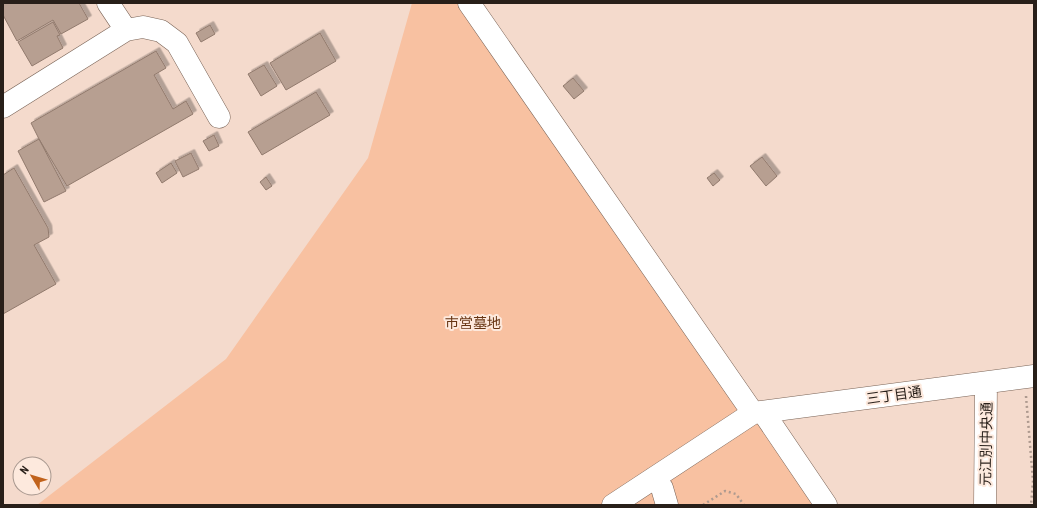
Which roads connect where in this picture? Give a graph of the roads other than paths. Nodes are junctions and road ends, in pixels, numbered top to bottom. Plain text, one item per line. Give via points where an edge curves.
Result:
1 (108, 3) edge
2 (469, 3) edge
3 (126, 30) junction
4 (3, 107) edge
5 (219, 117) dead end
6 (986, 383) junction
7 (1030, 385) edge
8 (758, 413) junction
9 (654, 478) junction
10 (613, 505) edge
11 (667, 505) edge
12 (826, 505) edge
13 (985, 505) edge

1 - 3 street
2 - 8 street
3 - 4 street
3 - 5 street via 143,27 161,31 177,43
6 - 7 street, 三丁目通
6 - 8 street, 三丁目通
6 - 13 street, 元江別中央通
8 - 9 street
8 - 12 street
9 - 10 street
9 - 11 street via 662,488

